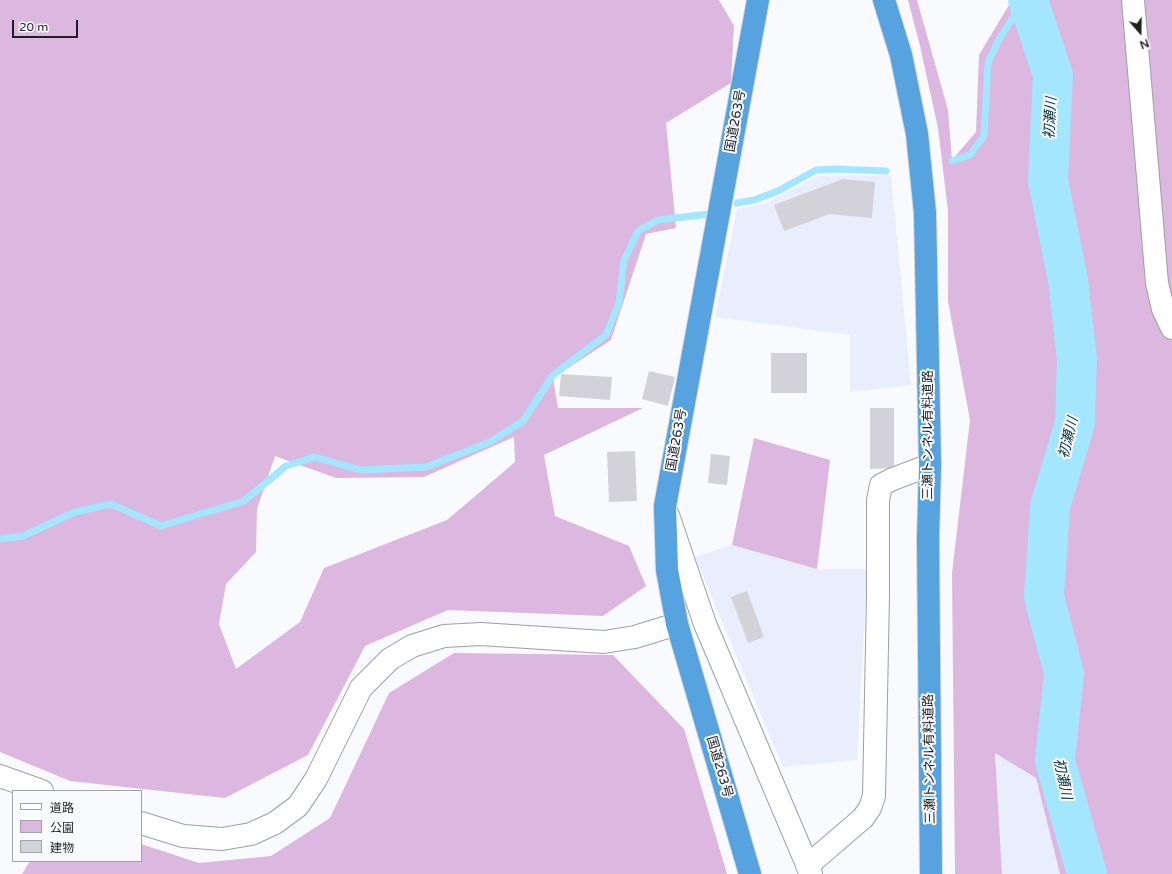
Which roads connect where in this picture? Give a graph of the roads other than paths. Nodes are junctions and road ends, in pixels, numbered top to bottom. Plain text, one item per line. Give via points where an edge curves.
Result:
1 (758, 0) edge
2 (884, 0) edge
3 (1133, 0) edge
4 (1172, 328) edge
5 (930, 466) junction
6 (664, 506) junction
7 (677, 624) junction
8 (0, 776) edge
9 (39, 790) edge
10 (142, 823) edge
11 (809, 870) edge
12 (750, 874) edge
13 (931, 874) edge

1 - 6 highway, 国道263号
2 - 5 highway, 三瀬トンネル有料道路 via 901,55 917,134 925,213
3 - 4 street via 1157,283 1163,309
5 - 11 street via 881,485 878,500 874,796 863,818
5 - 13 highway, 三瀬トンネル有料道路 via 928,540
6 - 7 highway, 国道263号 via 667,570
6 - 11 street via 705,624
7 - 10 street via 635,637 604,642 481,634 444,636 412,646 390,659 361,688 316,779 298,806 275,823 251,834 222,839 183,836
7 - 12 highway, 国道263号
8 - 9 street

